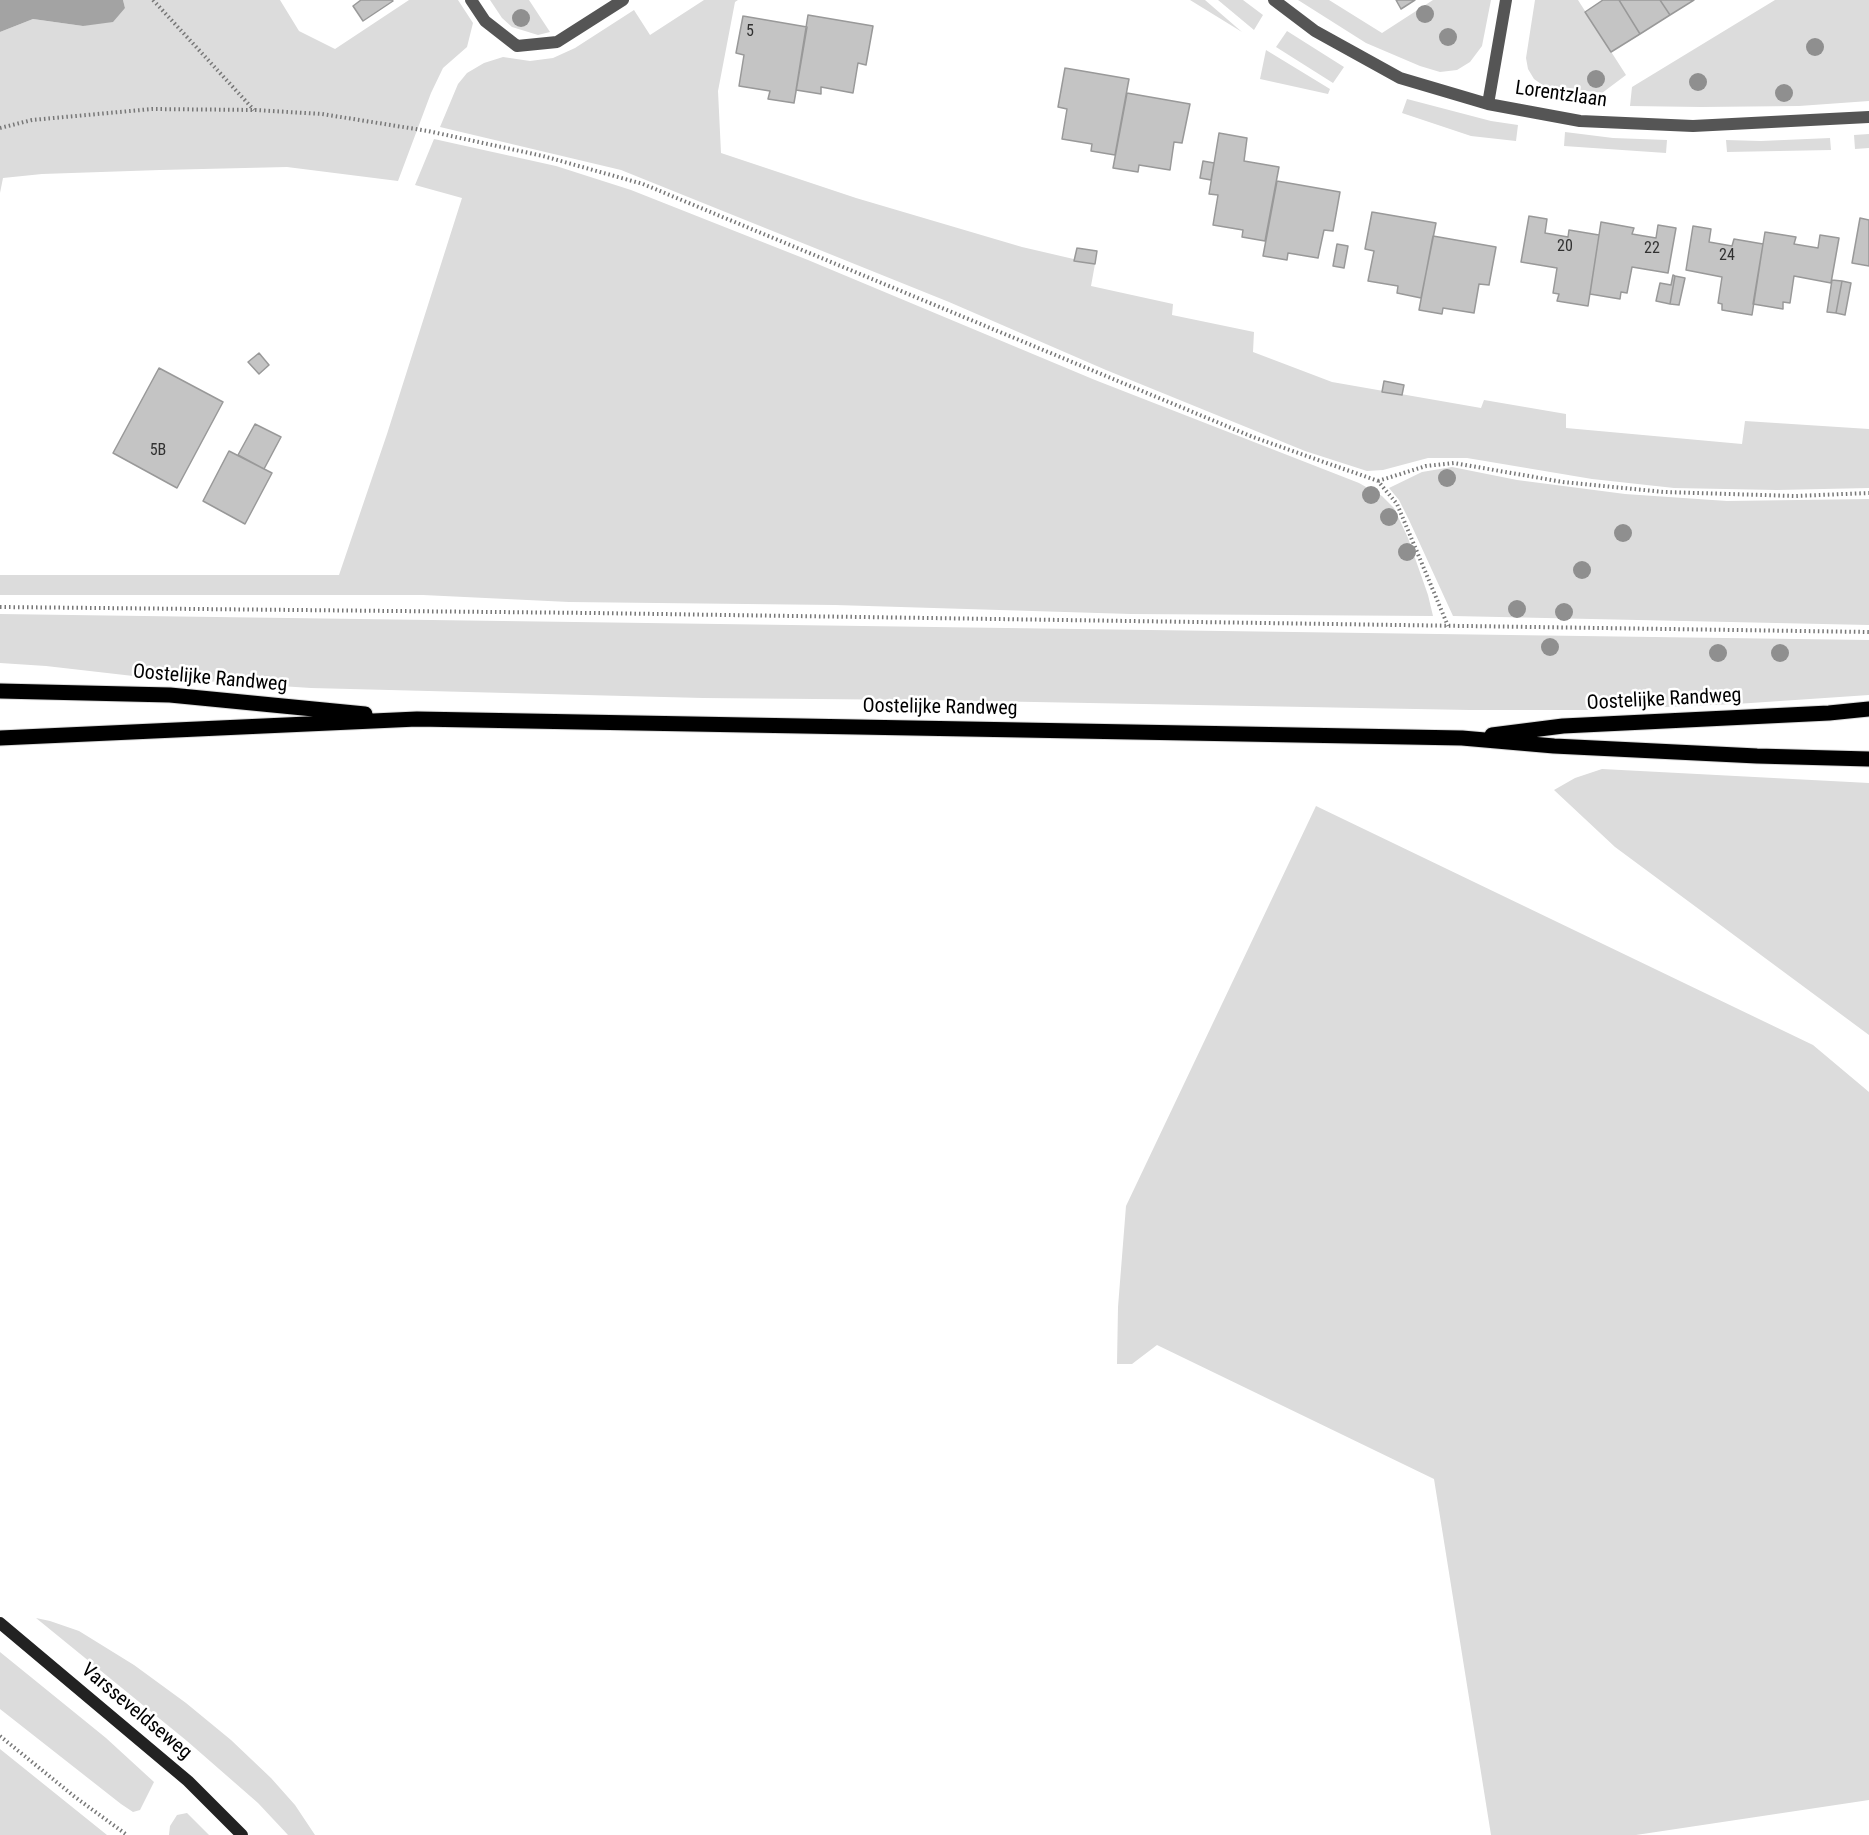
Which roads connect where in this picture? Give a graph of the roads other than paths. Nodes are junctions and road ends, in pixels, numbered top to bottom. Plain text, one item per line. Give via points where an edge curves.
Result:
1 (471, 0) edge
2 (623, 0) edge
3 (1275, 0) edge
4 (1506, 0) edge
5 (1488, 104) junction
6 (1869, 117) edge
7 (0, 691) edge
8 (1869, 709) edge
9 (417, 719) junction
10 (0, 738) edge
11 (1462, 738) junction
12 (1869, 759) edge
13 (0, 1623) edge
14 (242, 1835) edge

1 - 2 street via 485,21 517,46 557,42
3 - 5 street, Lorentzlaan via 1315,31 1400,78
4 - 5 street
5 - 6 street, Lorentzlaan via 1580,121 1693,126
7 - 9 main road, Oostelijke Randweg via 170,695
8 - 11 main road, Oostelijke Randweg via 1563,726
9 - 10 main road, Oostelijke Randweg
9 - 11 main road, Oostelijke Randweg
11 - 12 main road, Oostelijke Randweg via 1554,746
13 - 14 main road, Varsseveldseweg via 188,1781

